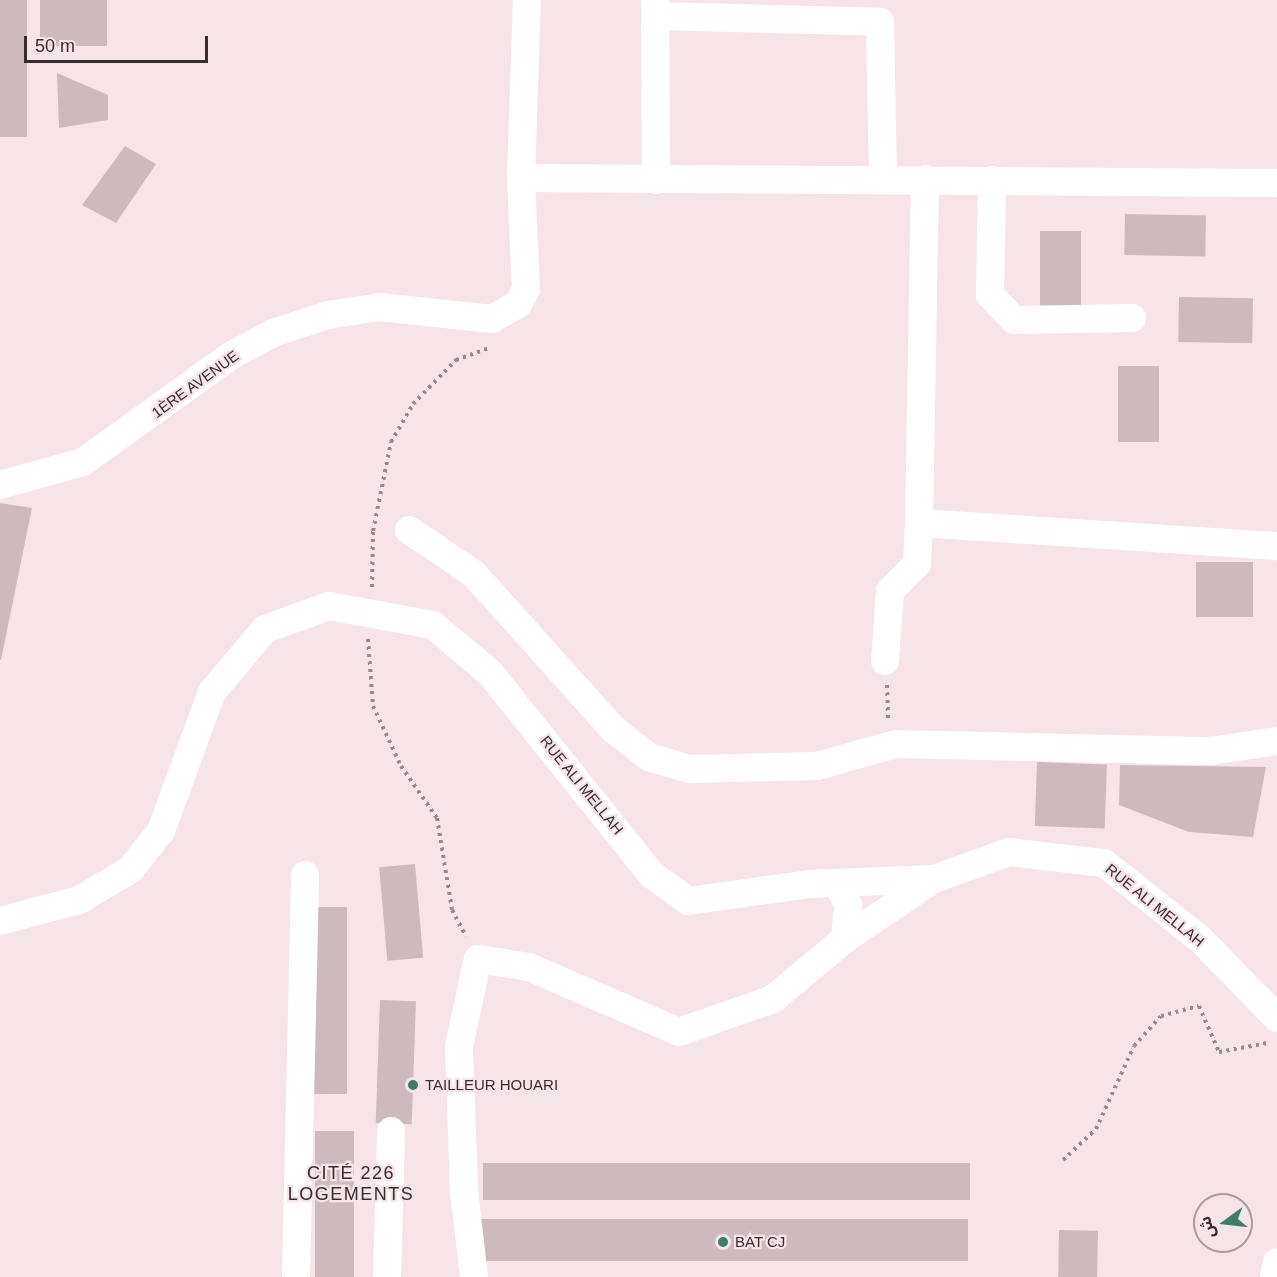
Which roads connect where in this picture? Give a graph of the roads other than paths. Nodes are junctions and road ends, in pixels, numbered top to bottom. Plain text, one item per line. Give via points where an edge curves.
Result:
1 (527, 0) edge
2 (656, 8) edge
3 (883, 177) junction
4 (521, 178) junction
5 (924, 179) junction
6 (656, 180) junction
7 (992, 180) junction
8 (1277, 183) edge
9 (1132, 318) dead end
10 (0, 485) edge
11 (919, 523) junction
12 (409, 530) dead end
13 (1277, 546) edge
14 (885, 661) road end
15 (1277, 741) edge
16 (305, 875) dead end
17 (934, 879) junction
18 (810, 884) junction
19 (0, 921) edge
20 (845, 939) junction
21 (1277, 1018) edge
22 (391, 1131) dead end
23 (1277, 1262) edge
24 (296, 1277) edge
25 (387, 1277) edge
26 (474, 1277) edge
27 (1274, 1277) edge

1 - 4 street, 1ÈRE AVENUE
2 - 3 street via 880,22
2 - 6 street
3 - 5 street
3 - 6 street
4 - 6 street
4 - 10 street, 1ÈRE AVENUE via 526,289 506,314 492,319 380,307 328,315 273,333 232,355 83,462
5 - 7 street
5 - 11 street
7 - 8 street
7 - 9 street via 990,295 1014,320
11 - 13 street
11 - 14 street via 917,564 890,591
12 - 15 street via 474,574 612,729 649,756 689,769 764,771 817,766 888,746 950,742 1210,752
16 - 24 street
17 - 18 street, RUE ALI MELLAH
17 - 20 street
17 - 21 street, RUE ALI MELLAH via 1009,852 1104,863 1200,939
18 - 19 street, RUE ALI MELLAH via 688,902 651,874 490,673 433,625 329,606 265,629 212,692 161,831 130,870 79,900
18 - 20 street via 837,884 848,905
20 - 26 street via 773,999 679,1032 529,967 478,959 459,1046 464,1190
22 - 25 street
23 - 27 street

